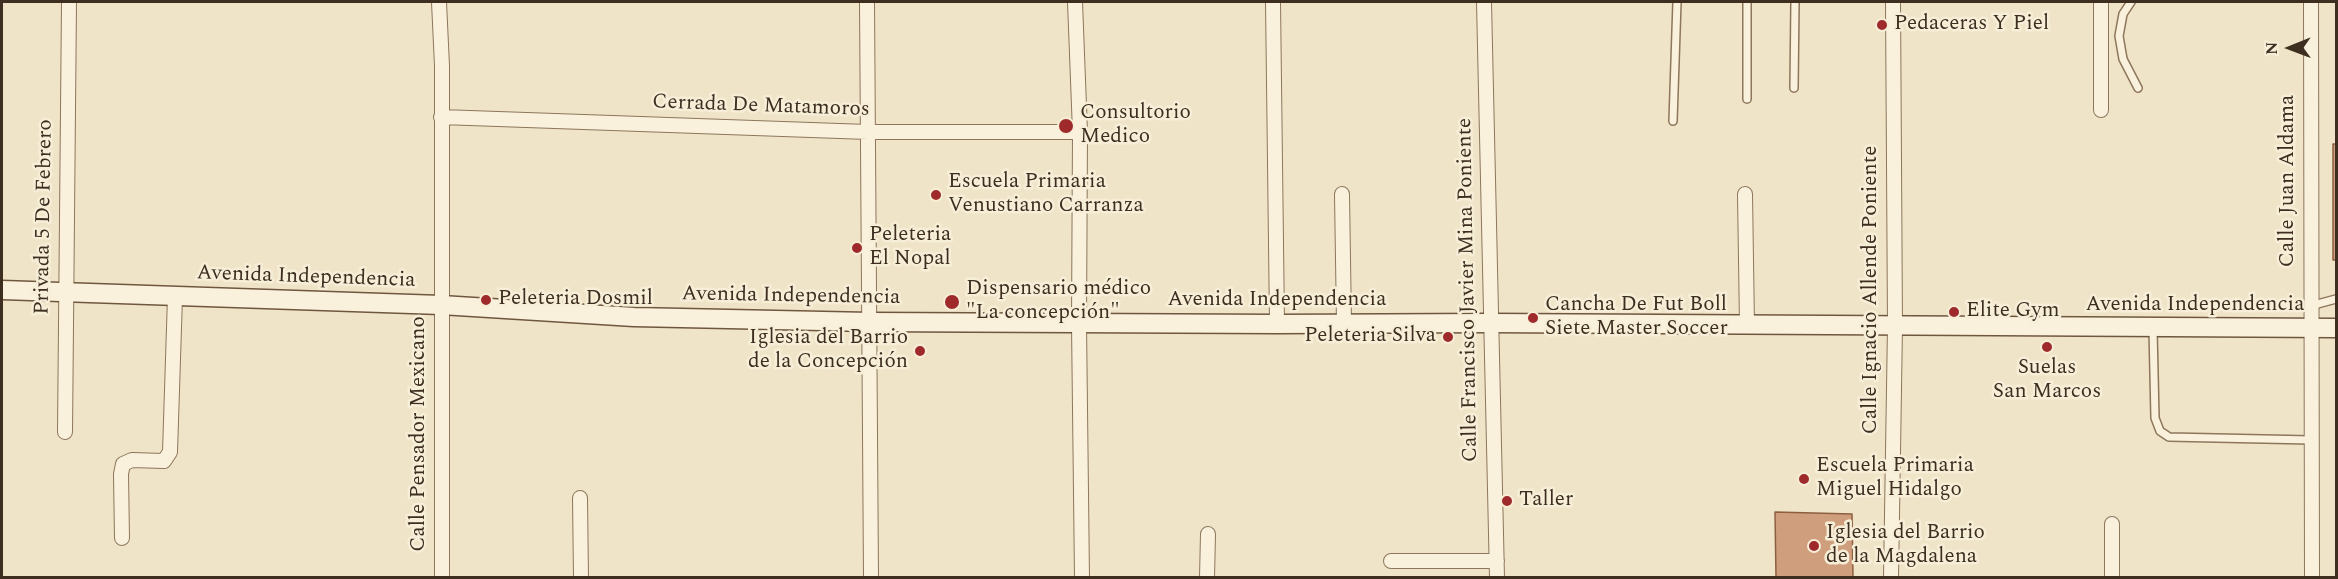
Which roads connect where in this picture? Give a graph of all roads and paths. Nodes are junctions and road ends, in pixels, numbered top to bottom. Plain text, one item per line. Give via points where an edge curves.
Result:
1 (69, 2) edge
2 (439, 2) edge
3 (867, 2) edge
4 (1075, 2) edge
5 (1273, 2) edge
6 (1484, 2) edge
7 (1677, 2) edge
8 (1747, 2) edge
9 (1795, 2) edge
10 (1893, 2) edge
11 (2101, 2) edge
12 (2131, 2) edge
13 (2311, 2) edge
14 (1794, 88) dead end
15 (2138, 88) dead end
16 (1747, 99) dead end
17 (2101, 110) dead end
18 (441, 117) junction
19 (1673, 121) dead end
20 (868, 132) junction
21 (1080, 132) junction
22 (1342, 194) dead end
23 (1745, 194) dead end
24 (2, 290) edge
25 (65, 292) junction
26 (175, 297) junction
27 (2337, 299) edge
28 (441, 305) junction
29 (2310, 306) junction
30 (870, 322) junction
31 (1490, 323) junction
32 (1079, 324) junction
33 (1277, 324) junction
34 (1344, 324) junction
35 (1747, 326) junction
36 (1895, 326) junction
37 (2153, 328) junction
38 (2310, 328) junction
39 (2337, 328) edge
40 (65, 432) dead end
41 (2311, 440) junction
42 (580, 498) dead end
43 (2112, 524) dead end
44 (1208, 534) dead end
45 (122, 538) dead end
46 (1392, 561) dead end
47 (1497, 561) junction
48 (442, 578) edge
49 (581, 578) edge
50 (871, 578) edge
51 (1082, 578) edge
52 (1207, 578) edge
53 (1497, 578) edge
54 (1891, 578) edge
55 (2112, 578) edge
56 (2312, 578) edge

1 - 25 street, Privada 5 De Febrero
2 - 18 street, Calle Pensador Mexicano
3 - 20 street
4 - 21 street
5 - 33 street
6 - 31 street, Calle Francisco Javier Mina Poniente
7 - 19 lane
8 - 16 lane
9 - 14 lane
10 - 36 street, Calle Ignacio Allende Poniente
11 - 17 street
12 - 15 lane via 2123,14 2119,36 2123,59
13 - 29 street, Calle Juan Aldama
18 - 20 street, Cerrada De Matamoros
18 - 28 street, Calle Pensador Mexicano
20 - 21 street, Cerrada De Matamoros
20 - 30 street
21 - 32 street
22 - 34 street
23 - 35 street
24 - 25 main road, Avenida Independencia
25 - 26 main road, Avenida Independencia
25 - 40 street, Privada 5 De Febrero
26 - 28 main road, Avenida Independencia
26 - 45 street via 170,452 158,463 132,460 123,465
27 - 29 lane
28 - 30 main road, Avenida Independencia via 634,317
28 - 48 street, Calle Pensador Mexicano
29 - 38 street, Calle Juan Aldama
30 - 32 main road, Avenida Independencia
30 - 50 street
31 - 34 main road, Avenida Independencia
31 - 35 main road, Avenida Independencia
31 - 47 street, Calle Francisco Javier Mina Poniente
32 - 33 main road, Avenida Independencia
32 - 51 street
33 - 34 main road, Avenida Independencia
35 - 36 main road, Avenida Independencia
36 - 37 main road, Avenida Independencia
36 - 54 street, Calle Ignacio Allende Poniente
37 - 38 main road, Avenida Independencia
37 - 41 lane via 2155,418 2160,431 2169,437
38 - 39 main road, Avenida Independencia
38 - 41 street, Calle Juan Aldama
41 - 56 street, Calle Juan Aldama
42 - 49 street
43 - 55 street
44 - 52 street
46 - 47 street
47 - 53 street, Calle Francisco Javier Mina Poniente

